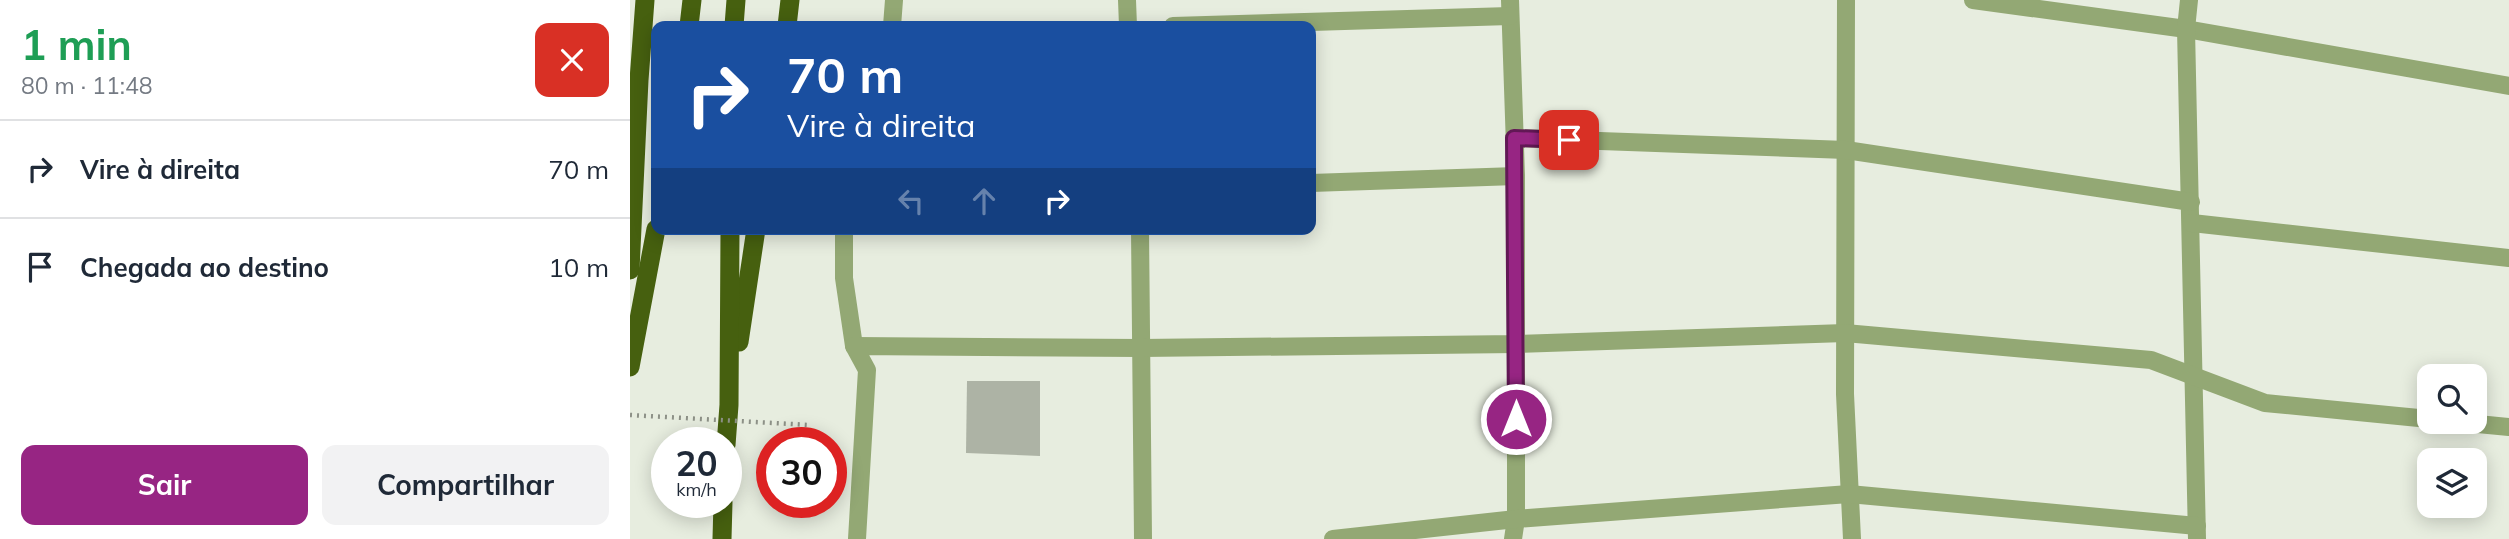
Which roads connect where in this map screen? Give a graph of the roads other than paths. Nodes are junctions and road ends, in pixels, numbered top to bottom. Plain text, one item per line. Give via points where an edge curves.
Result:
1 (645, 0) edge
2 (692, 0) edge
3 (736, 0) edge
4 (790, 0) edge
5 (894, 0) edge
6 (1127, 0) edge
7 (1846, 0) edge
8 (1973, 0) edge
9 (2189, 0) edge
10 (1510, 8) edge
11 (690, 21) edge
12 (734, 21) edge
13 (788, 21) edge
14 (892, 21) edge
15 (1128, 21) edge
16 (1267, 21) edge
17 (2186, 29) junction
18 (2509, 86) edge
19 (1514, 138) junction
20 (1846, 150) junction
21 (1516, 176) junction
22 (1316, 183) edge
23 (2191, 202) junction
24 (2192, 223) junction
25 (655, 235) edge
26 (730, 235) edge
27 (755, 235) edge
28 (844, 235) edge
29 (1140, 235) edge
30 (2509, 258) edge
31 (630, 270) edge
32 (1845, 333) junction
33 (1517, 344) junction
34 (854, 346) junction
35 (1141, 348) junction
36 (630, 368) edge
37 (2196, 378) junction
38 (729, 405) junction
39 (2417, 418) edge
40 (2487, 425) edge
41 (727, 427) edge
42 (2509, 427) edge
43 (1849, 494) junction
44 (723, 518) edge
45 (1516, 519) junction
46 (2197, 532) edge
47 (722, 539) edge
48 (857, 539) edge
49 (1143, 539) edge
50 (1333, 539) edge
51 (1513, 539) edge
52 (1852, 539) edge

1 - 31 highway
2 - 11 highway
3 - 12 highway
4 - 13 highway
5 - 14 street
6 - 15 street
7 - 20 street
8 - 17 street
9 - 17 street
10 - 16 street
10 - 19 street
17 - 18 street
17 - 23 street
19 - 20 street
19 - 21 street
20 - 23 street
20 - 32 street
21 - 22 street
21 - 33 street
23 - 24 street
24 - 30 street
24 - 37 street
25 - 36 highway
26 - 38 highway
27 - 38 highway
28 - 34 street via 844,278
29 - 35 street
32 - 33 street
32 - 37 street via 2151,360
32 - 43 street
33 - 35 street
33 - 45 street
34 - 35 street
34 - 48 street via 867,370
35 - 49 street
37 - 39 street via 2264,403
37 - 46 street
38 - 41 highway
40 - 42 street
43 - 45 street
43 - 46 street
43 - 52 street
44 - 47 highway
45 - 50 street
45 - 51 street

